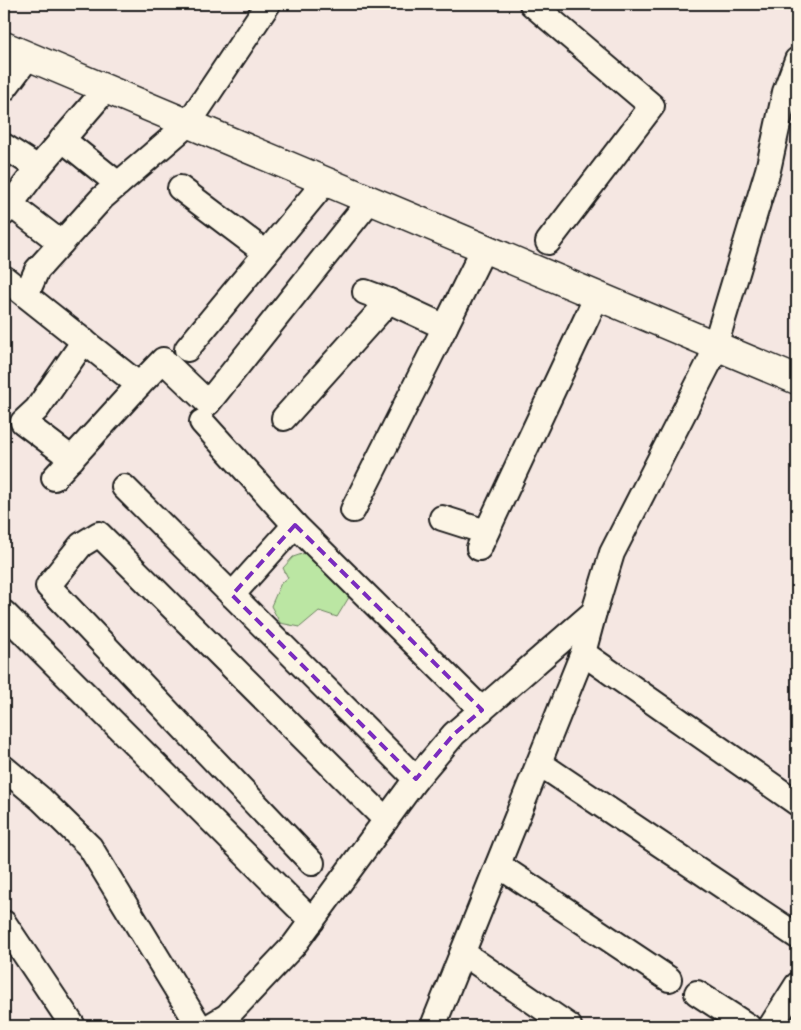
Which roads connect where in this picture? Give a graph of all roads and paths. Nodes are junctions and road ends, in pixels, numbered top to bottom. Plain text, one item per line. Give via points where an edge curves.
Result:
1 (268, 4) edge
2 (532, 4) edge
3 (16, 52) edge
4 (797, 60) edge
5 (4, 89) edge
6 (106, 90) junction
7 (188, 124) junction
8 (62, 139) junction
9 (4, 146) edge
10 (38, 168) junction
11 (325, 182) junction
12 (118, 184) junction
13 (180, 188) dead end
14 (370, 200) junction
15 (7, 208) edge
16 (548, 242) dead end
17 (61, 243) junction
18 (484, 248) junction
19 (266, 253) junction
20 (4, 278) edge
21 (365, 292) dead end
22 (26, 295) junction
23 (598, 296) junction
24 (389, 301) junction
25 (445, 327) junction
26 (84, 341) junction
27 (715, 346) junction
28 (187, 349) dead end
29 (797, 380) edge
30 (139, 385) junction
31 (284, 418) dead end
32 (202, 422) dead end
33 (72, 458) junction
34 (54, 478) dead end
35 (124, 487) dead end
36 (354, 510) dead end
37 (442, 518) dead end
38 (295, 526) junction
39 (232, 595) junction
40 (594, 612) junction
41 (4, 613) edge
42 (583, 653) junction
43 (482, 710) junction
44 (539, 763) junction
45 (4, 768) edge
46 (416, 779) junction
47 (797, 803) edge
48 (386, 820) junction
49 (312, 863) dead end
50 (498, 865) junction
51 (312, 921) junction
52 (4, 923) edge
53 (797, 936) edge
54 (463, 953) junction
55 (670, 979) dead end
56 (797, 985) edge
57 (697, 994) dead end
58 (73, 1026) edge
59 (199, 1026) edge
60 (210, 1026) edge
61 (433, 1026) edge
62 (569, 1026) edge
63 (748, 1026) edge
64 (771, 1026) edge

1 - 7 street
2 - 16 street via 652,106
3 - 5 street
3 - 6 street
4 - 27 street via 785,92 768,170
6 - 7 street
6 - 8 street
7 - 11 street
7 - 12 street
8 - 10 street
8 - 12 street
9 - 10 street
10 - 15 street
11 - 14 street
11 - 19 street
12 - 17 street
13 - 19 street
14 - 18 street
14 - 30 street via 208,403 163,360
15 - 17 street
17 - 22 street via 37,270
18 - 23 street
18 - 25 street
19 - 28 street
20 - 22 street
21 - 24 street
22 - 26 street
23 - 27 street
23 - 37 street via 483,540
24 - 25 street
24 - 31 street
25 - 36 street
26 - 30 street
26 - 33 street via 37,409 23,422
27 - 29 street
27 - 40 street via 612,553
30 - 33 street
32 - 38 street
33 - 34 street
35 - 39 street
38 - 39 street
38 - 43 street
39 - 46 street
40 - 42 street
40 - 43 street
41 - 51 street
42 - 44 street
42 - 47 street
43 - 46 street via 454,734
44 - 50 street
44 - 53 street
45 - 59 street via 41,798 90,847
46 - 48 street
48 - 49 street via 99,534 82,545 48,586
48 - 51 street
50 - 54 street
50 - 55 street
51 - 60 street via 294,945 227,1016
52 - 58 street
54 - 61 street
54 - 62 street
56 - 64 street
57 - 63 street

